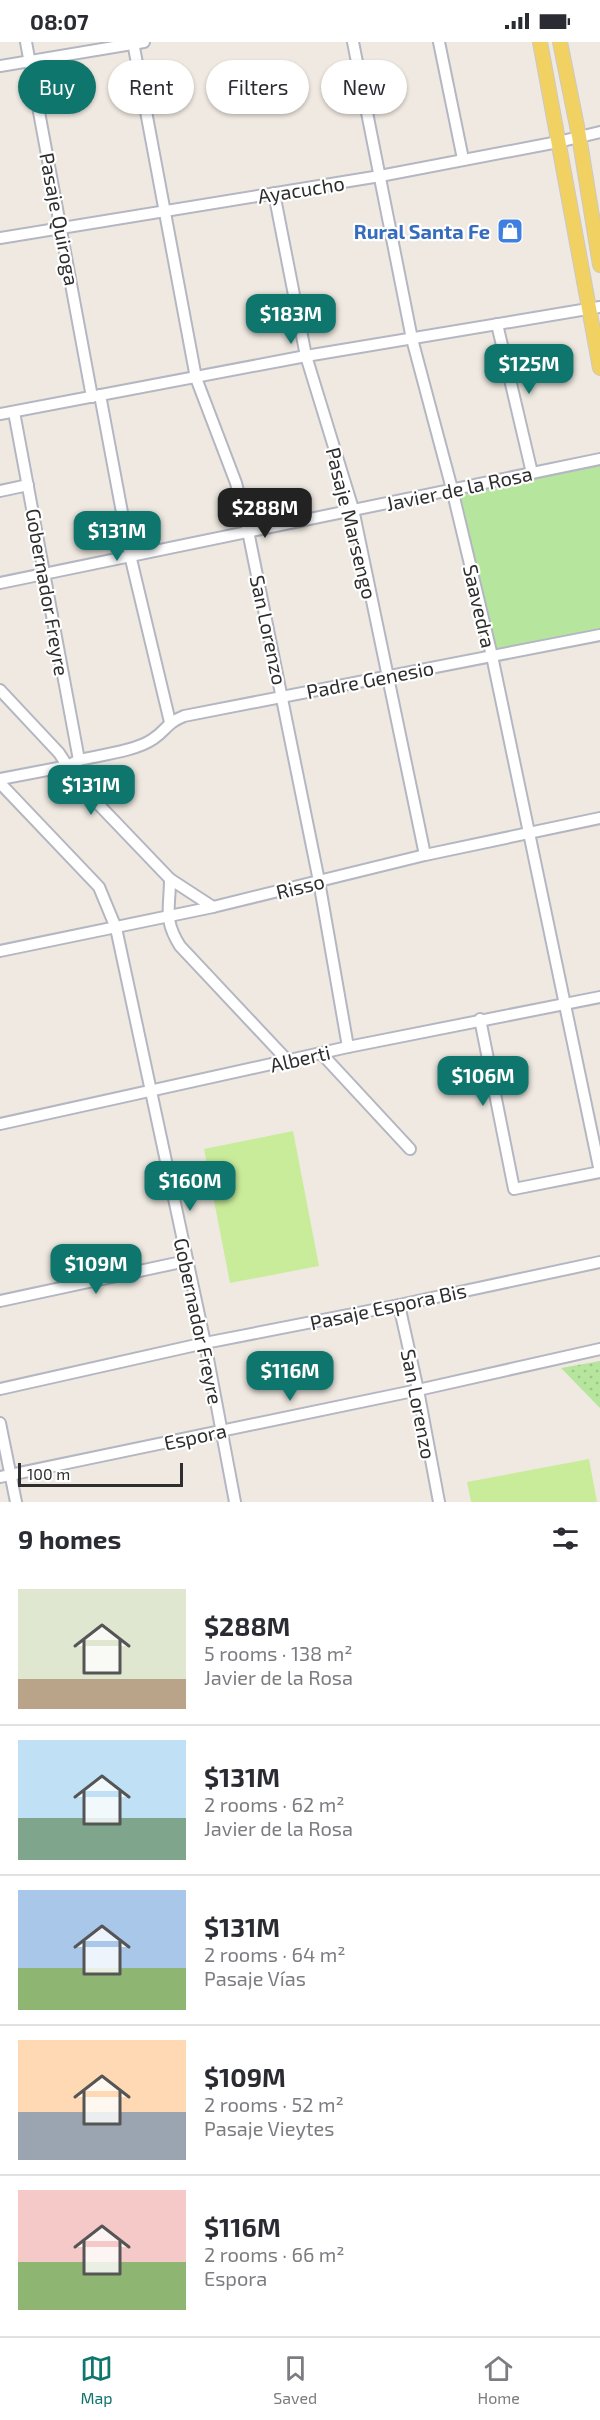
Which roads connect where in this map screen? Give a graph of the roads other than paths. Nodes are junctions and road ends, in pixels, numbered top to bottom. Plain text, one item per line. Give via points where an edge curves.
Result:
1 (26, 42) edge
2 (353, 42) edge
3 (439, 42) edge
4 (540, 42) edge
5 (560, 42) edge
6 (137, 43) edge
7 (30, 60) edge
8 (36, 60) edge
9 (18, 63) edge
10 (0, 66) edge
11 (40, 114) edge
12 (600, 132) edge
13 (579, 136) junction
14 (558, 142) junction
15 (463, 159) junction
16 (380, 176) junction
17 (274, 193) junction
18 (595, 204) edge
19 (166, 210) junction
20 (62, 229) junction
21 (0, 238) edge
22 (600, 265) edge
23 (594, 308) edge
24 (497, 324) junction
25 (412, 339) junction
26 (306, 356) junction
27 (600, 368) edge
28 (196, 378) junction
29 (96, 396) junction
30 (15, 412) junction
31 (0, 414) edge
32 (600, 459) edge
33 (532, 472) junction
34 (28, 485) junction
35 (452, 489) junction
36 (0, 491) edge
37 (353, 509) junction
38 (249, 531) junction
39 (130, 555) junction
40 (43, 574) junction
41 (0, 583) edge
42 (600, 635) edge
43 (492, 656) junction
44 (388, 676) junction
45 (0, 690) edge
46 (282, 696) junction
47 (170, 722) junction
48 (79, 759) junction
49 (69, 766) junction
50 (0, 781) edge
51 (600, 818) edge
52 (530, 832) junction
53 (425, 855) junction
54 (170, 879) junction
55 (319, 881) junction
56 (213, 907) junction
57 (167, 917) junction
58 (116, 928) junction
59 (0, 951) edge
60 (600, 997) edge
61 (566, 1003) junction
62 (480, 1019) junction
63 (348, 1047) junction
64 (321, 1053) junction
65 (288, 1061) junction
66 (151, 1092) junction
67 (0, 1124) edge
68 (410, 1149) dead end
69 (600, 1172) edge
70 (186, 1261) junction
71 (600, 1262) edge
72 (0, 1301) edge
73 (399, 1305) junction
74 (205, 1344) junction
75 (600, 1349) edge
76 (0, 1389) edge
77 (418, 1390) junction
78 (0, 1423) edge
79 (222, 1430) junction
80 (6, 1476) edge
81 (16, 1502) edge
82 (235, 1502) edge
83 (439, 1502) edge

1 - 7 street, Pasaje Quiroga
2 - 16 street, Saavedra
3 - 15 street
4 - 14 main road
5 - 13 main road
6 - 8 street
6 - 19 street, San Lorenzo
9 - 10 street
11 - 20 street, Pasaje Quiroga
12 - 13 street, Ayacucho
13 - 14 street, Ayacucho
13 - 18 main road
14 - 15 street, Ayacucho
14 - 23 main road
15 - 16 street, Ayacucho
16 - 17 street, Ayacucho
16 - 25 street, Saavedra
17 - 19 street, Ayacucho
17 - 26 street, Pasaje Marsengo
18 - 22 main road
19 - 20 street, Ayacucho
19 - 28 street, San Lorenzo
20 - 21 street, Ayacucho
20 - 29 street, Pasaje Quiroga
23 - 24 street
23 - 27 main road
24 - 25 street
24 - 33 street
25 - 26 street
25 - 35 street, Saavedra
26 - 28 street
26 - 37 street, Pasaje Marsengo
28 - 29 street
28 - 38 street, San Lorenzo via 236,483
29 - 30 street
29 - 39 street, Pasaje Quiroga
30 - 31 street
30 - 34 street, Gobernador Freyre
32 - 33 street, Javier de la Rosa
33 - 35 street, Javier de la Rosa
34 - 36 street
34 - 40 street, Gobernador Freyre
35 - 37 street, Javier de la Rosa
35 - 43 street, Saavedra
37 - 38 street, Javier de la Rosa
37 - 44 street, Pasaje Marsengo
38 - 39 street, Javier de la Rosa
38 - 46 street, San Lorenzo
39 - 40 street, Javier de la Rosa
39 - 47 street, Pasaje Quiroga
40 - 41 street, Javier de la Rosa
40 - 48 street, Gobernador Freyre
42 - 43 street, Padre Genesio
43 - 44 street, Padre Genesio
43 - 52 street, Saavedra
44 - 46 street, Padre Genesio
44 - 53 street, Pasaje Marsengo
45 - 49 street
46 - 47 street, Padre Genesio
46 - 55 street, San Lorenzo
47 - 48 street, Padre Genesio via 154,739 141,745
48 - 49 street
49 - 50 street
49 - 54 street via 80,785
50 - 58 street, Gobernador Freyre via 99,887
51 - 52 street, Risso
52 - 53 street, Risso
52 - 61 street, Saavedra
53 - 55 street, Risso
54 - 56 street
54 - 57 street
55 - 56 street, Risso
55 - 63 street, San Lorenzo
56 - 57 street, Risso
57 - 58 street, Risso
57 - 65 street via 180,946
58 - 59 street, Risso
58 - 66 street, Gobernador Freyre
60 - 61 street, Alberti
61 - 62 street, Alberti
61 - 69 street, Saavedra
62 - 63 street, Alberti
62 - 69 street via 514,1189
63 - 64 street, Alberti
64 - 65 street, Alberti
64 - 68 street
65 - 66 street, Alberti
66 - 67 street, Alberti
66 - 70 street, Gobernador Freyre
70 - 72 street
70 - 74 street, Gobernador Freyre
71 - 73 street, Pasaje Espora Bis
73 - 74 street, Pasaje Espora Bis
73 - 77 street, San Lorenzo
74 - 76 street, Pasaje Espora Bis
74 - 79 street, Gobernador Freyre
75 - 77 street, Espora
77 - 79 street, Espora
77 - 83 street, San Lorenzo
78 - 80 street
79 - 80 street, Espora
79 - 82 street, Gobernador Freyre
80 - 81 street

